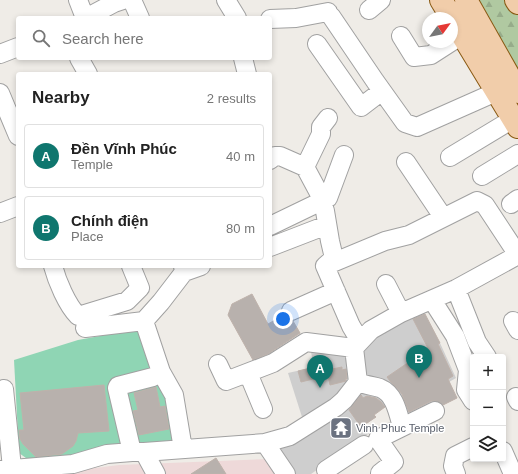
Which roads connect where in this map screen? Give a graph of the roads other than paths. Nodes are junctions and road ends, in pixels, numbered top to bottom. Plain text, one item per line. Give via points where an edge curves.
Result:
1 (78, 0) edge
2 (123, 0) edge
3 (132, 0) edge
4 (226, 0) edge
5 (441, 0) edge
6 (466, 0) edge
7 (516, 0) edge
8 (518, 3) edge
9 (448, 12) edge
10 (84, 16) edge
11 (89, 16) edge
12 (139, 16) edge
13 (236, 16) edge
14 (272, 19) edge
15 (458, 29) edge
16 (401, 36) dead end
17 (317, 44) dead end
18 (16, 48) edge
19 (437, 48) edge
20 (353, 49) junction
21 (0, 54) edge
22 (80, 60) edge
23 (244, 60) edge
24 (331, 65) junction
25 (87, 72) edge
26 (247, 72) edge
27 (382, 91) junction
28 (496, 92) junction
29 (518, 92) edge
30 (0, 93) edge
31 (328, 118) dead end
32 (516, 123) edge
33 (16, 131) edge
34 (518, 154) edge
35 (272, 155) edge
36 (344, 155) dead end
37 (450, 157) dead end
38 (406, 162) dead end
39 (305, 167) junction
40 (482, 176) dead end
41 (321, 198) junction
42 (16, 207) edge
43 (0, 213) edge
44 (272, 217) edge
45 (443, 218) junction
46 (272, 225) edge
47 (327, 225) junction
48 (272, 246) edge
49 (518, 255) edge
50 (325, 266) junction
51 (54, 268) edge
52 (132, 268) edge
53 (190, 268) edge
54 (386, 284) dead end
55 (456, 289) junction
56 (336, 291) junction
57 (432, 300) junction
58 (292, 311) dead end
59 (401, 313) junction
60 (144, 321) junction
61 (85, 328) dead end
62 (357, 344) junction
63 (485, 354) edge
64 (218, 364) dead end
65 (248, 373) junction
66 (152, 377) dead end
67 (358, 382) junction
68 (4, 389) dead end
69 (470, 396) edge
70 (263, 409) dead end
71 (435, 411) dead end
72 (402, 426) junction
73 (265, 443) junction
74 (364, 445) dead end
75 (470, 448) edge
76 (183, 450) junction
77 (138, 452) junction
78 (506, 457) edge
79 (6, 469) edge
80 (156, 474) edge
81 (286, 474) edge
82 (328, 474) edge
83 (381, 474) edge
84 (456, 474) edge
85 (514, 474) edge

1 - 10 street
2 - 11 street
3 - 12 street
4 - 13 street
5 - 9 main road
6 - 29 main road
7 - 8 main road
14 - 20 street via 329,14
15 - 28 main road
16 - 19 street via 414,57 431,56
17 - 24 street
18 - 21 street
20 - 24 street
20 - 27 street
22 - 25 street
23 - 26 street
24 - 27 street via 361,107
27 - 28 street via 406,123 417,127
28 - 32 main road
30 - 33 street
31 - 39 street via 321,127 321,134
32 - 37 street
34 - 40 street
35 - 39 street
36 - 41 street via 328,198
38 - 45 street
39 - 41 street
41 - 44 street
41 - 46 street
41 - 47 street
42 - 43 street
45 - 49 street via 478,201 485,205
45 - 50 street via 409,234 385,241
47 - 48 street
47 - 50 street via 334,258
49 - 55 street
50 - 56 street
51 - 52 street via 72,310 78,316 127,301 140,288
53 - 60 street
54 - 59 street
55 - 57 street
55 - 63 street via 477,342
56 - 58 street
56 - 62 street
57 - 59 street
57 - 69 street via 455,336 468,370 466,390
59 - 62 street via 371,330
60 - 61 street
60 - 76 street via 160,372 174,395
62 - 65 street via 306,342 273,363
62 - 67 street
64 - 65 street via 226,381
65 - 70 street
66 - 77 street via 117,388
67 - 72 street via 380,388 390,395
67 - 73 street via 336,407 290,436
68 - 79 street
71 - 72 street
72 - 83 street via 378,439 394,462
73 - 76 street
73 - 81 street
74 - 82 street via 326,470
75 - 84 street via 455,456 453,466
76 - 77 street
77 - 79 street via 108,454 73,464
77 - 80 street
78 - 85 street

